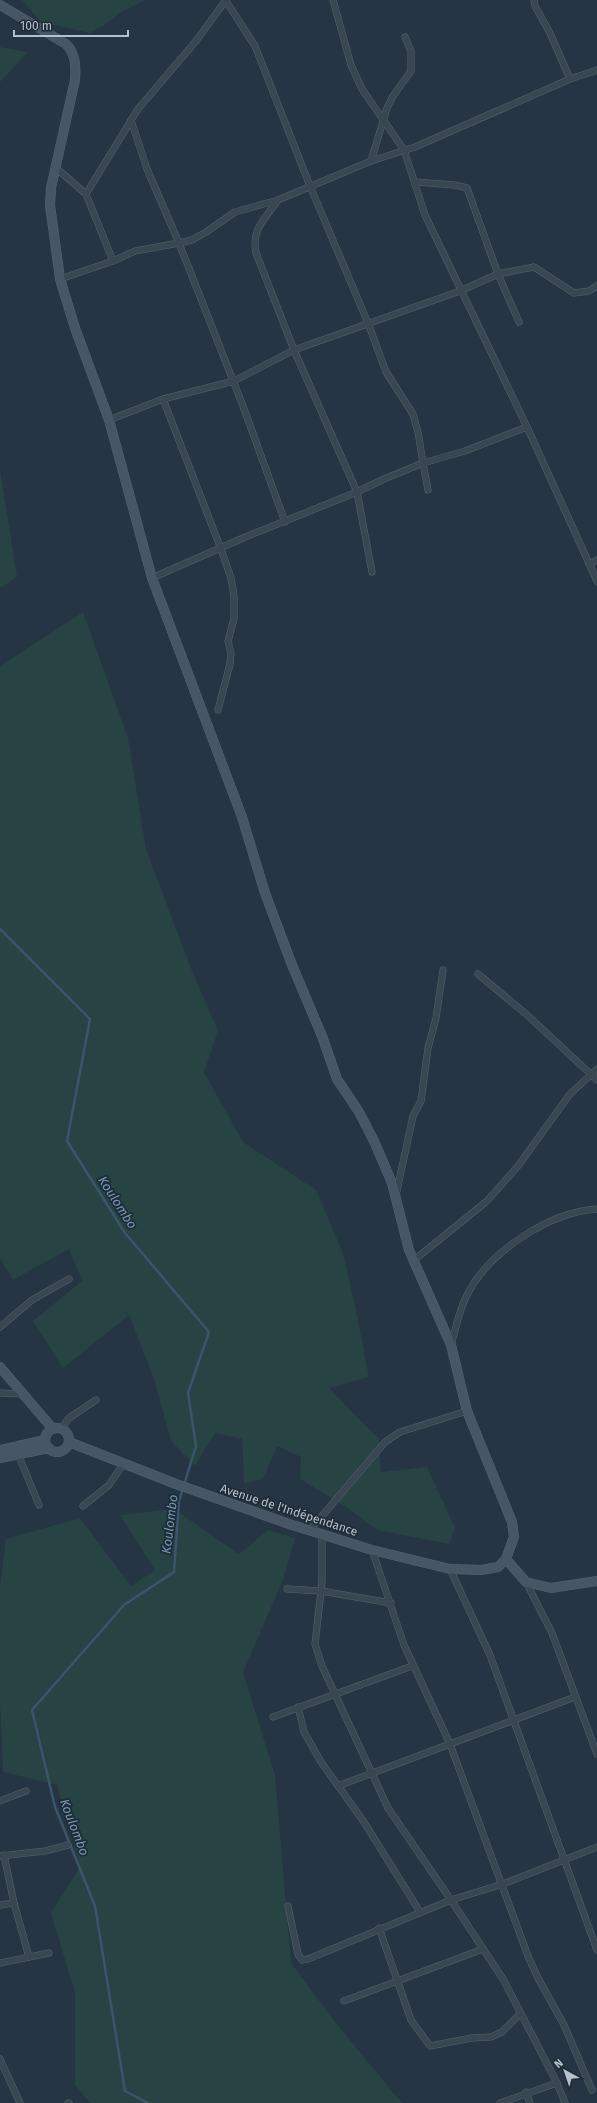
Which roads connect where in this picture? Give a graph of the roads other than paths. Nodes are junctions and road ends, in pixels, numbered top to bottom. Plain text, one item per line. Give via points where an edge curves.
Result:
1 (333, 0) edge
2 (534, 0) edge
3 (226, 1) edge
4 (0, 5) edge
5 (405, 37) dead end
6 (597, 70) edge
7 (570, 79) junction
8 (131, 120) junction
9 (383, 121) junction
10 (404, 150) junction
11 (371, 161) junction
12 (55, 166) junction
13 (415, 182) junction
14 (310, 186) junction
15 (86, 194) junction
16 (278, 200) junction
17 (179, 243) junction
18 (113, 261) junction
19 (498, 274) junction
20 (60, 279) junction
21 (597, 286) edge
22 (460, 291) junction
23 (519, 322) dead end
24 (368, 323) junction
25 (294, 350) junction
26 (234, 381) junction
27 (163, 399) junction
28 (108, 420) junction
29 (527, 427) junction
30 (423, 463) junction
31 (428, 490) dead end
32 (357, 492) junction
33 (285, 522) junction
34 (221, 549) junction
35 (597, 560) edge
36 (589, 564) junction
37 (372, 572) dead end
38 (152, 578) junction
39 (597, 581) edge
40 (218, 710) dead end
41 (443, 970) dead end
42 (478, 974) dead end
43 (597, 1069) edge
44 (591, 1075) junction
45 (597, 1080) edge
46 (395, 1199) junction
47 (597, 1209) edge
48 (413, 1261) junction
49 (69, 1279) dead end
50 (0, 1327) edge
51 (451, 1346) junction
52 (0, 1367) edge
53 (0, 1393) edge
54 (22, 1394) junction
55 (96, 1400) dead end
56 (466, 1411) junction
57 (57, 1429) junction
58 (69, 1442) junction
59 (47, 1444) junction
60 (0, 1450) edge
61 (18, 1454) junction
62 (0, 1458) edge
63 (124, 1463) junction
64 (39, 1505) dead end
65 (83, 1506) dead end
66 (310, 1530) junction
67 (322, 1534) junction
68 (372, 1550) junction
69 (506, 1559) junction
70 (450, 1569) junction
71 (597, 1581) edge
72 (526, 1582) junction
73 (287, 1589) dead end
74 (321, 1591) junction
75 (391, 1603) junction
76 (412, 1666) junction
77 (334, 1694) junction
78 (575, 1696) junction
79 (298, 1707) junction
80 (273, 1717) dead end
81 (514, 1719) junction
82 (450, 1744) junction
83 (597, 1754) edge
84 (372, 1774) junction
85 (338, 1786) junction
86 (26, 1791) dead end
87 (0, 1801) edge
88 (68, 1845) dead end
89 (597, 1847) edge
90 (2, 1856) edge
91 (565, 1859) junction
92 (502, 1884) junction
93 (451, 1900) junction
94 (14, 1903) junction
95 (0, 1905) edge
96 (288, 1906) dead end
97 (420, 1912) junction
98 (379, 1928) junction
99 (483, 1949) junction
100 (597, 1950) edge
101 (49, 1953) dead end
102 (29, 1957) junction
103 (0, 1963) edge
104 (396, 1980) junction
105 (344, 2001) dead end
106 (520, 2014) junction
107 (0, 2059) edge
108 (557, 2083) junction
109 (592, 2090) dead end
110 (526, 2092) junction
111 (20, 2103) edge
112 (500, 2103) edge
113 (530, 2103) edge
114 (565, 2103) edge

1 - 9 street via 351,65
2 - 7 street
3 - 8 street
3 - 14 street via 256,46
4 - 12 street via 66,44 74,58 75,80
5 - 9 street via 411,51 411,71 393,96
6 - 7 street
7 - 10 street via 435,139
8 - 15 street
8 - 17 street via 147,169
9 - 10 street
9 - 11 street
10 - 11 street
10 - 13 street
11 - 14 street
12 - 15 street
12 - 20 street via 50,205
13 - 19 street via 467,188
13 - 22 street via 424,215
14 - 16 street
14 - 24 street
15 - 18 street
16 - 17 street via 235,212 192,240
16 - 25 street via 256,232 253,241
17 - 18 street via 135,251
17 - 26 street
18 - 20 street
19 - 21 street via 534,267 574,293 589,291
19 - 22 street
19 - 23 street
20 - 28 street via 74,328
22 - 24 street
22 - 29 street
24 - 25 street
24 - 30 street via 386,372 413,414
25 - 26 street
25 - 32 street
26 - 27 street
26 - 33 street
27 - 28 street
27 - 34 street
28 - 38 street
29 - 30 street via 465,451
29 - 36 street
30 - 31 street
30 - 32 street
32 - 33 street
32 - 37 street
33 - 34 street
34 - 38 street
34 - 40 street via 231,578 234,619 228,641 230,664
35 - 36 street
36 - 39 street
38 - 46 street via 242,817 265,893 292,965 337,1079 360,1112 392,1183
41 - 46 street via 420,1101 413,1116
42 - 44 street via 526,1014
43 - 44 street
44 - 45 street
44 - 48 street via 570,1094 518,1166 487,1200
46 - 48 street
47 - 51 street via 585,1210 556,1220 509,1246 485,1269 468,1293
48 - 51 street
49 - 50 street via 32,1300
51 - 56 street
52 - 54 street
53 - 54 street
54 - 57 street
55 - 57 street
56 - 66 street via 400,1432 385,1442
56 - 69 street via 512,1522 514,1537
57 - 58 street via 67,1434
57 - 59 street via 47,1434
58 - 59 street via 66,1448 60,1451 54,1451
58 - 63 street, Avenue de l'Indépendance
59 - 60 street
59 - 61 street
61 - 62 street
61 - 64 street
63 - 65 street via 109,1485
63 - 66 street, Avenue de l'Indépendance via 194,1491
66 - 67 street, Avenue de l'Indépendance
67 - 68 street, Avenue de l'Indépendance
67 - 74 street
68 - 70 street, Avenue de l'Indépendance
68 - 75 street
69 - 70 street, Avenue de l'Indépendance via 498,1567 481,1570
69 - 72 street
70 - 81 street via 490,1654
71 - 72 street via 551,1588
72 - 78 street via 552,1633
73 - 74 street
74 - 75 street
74 - 77 street via 315,1644
75 - 76 street
76 - 77 street
76 - 82 street
77 - 79 street
77 - 84 street
78 - 81 street
78 - 83 street
79 - 80 street
79 - 85 street via 304,1732
81 - 82 street
81 - 91 street
82 - 84 street
82 - 92 street
84 - 85 street
84 - 93 street via 388,1808
85 - 97 street via 364,1822
86 - 87 street
88 - 90 street via 45,1851
89 - 91 street
90 - 94 street
91 - 92 street
91 - 100 street
92 - 93 street
92 - 109 street via 528,1956 564,2025
93 - 97 street
93 - 99 street
94 - 95 street
94 - 102 street
96 - 98 street via 298,1954 302,1960
97 - 98 street
98 - 104 street
99 - 104 street
99 - 106 street via 503,1979
101 - 102 street
102 - 103 street
104 - 105 street
104 - 106 street via 411,2020 430,2046 491,2037 502,2032
106 - 108 street
107 - 111 street
108 - 110 street
108 - 114 street
110 - 112 street
110 - 113 street

